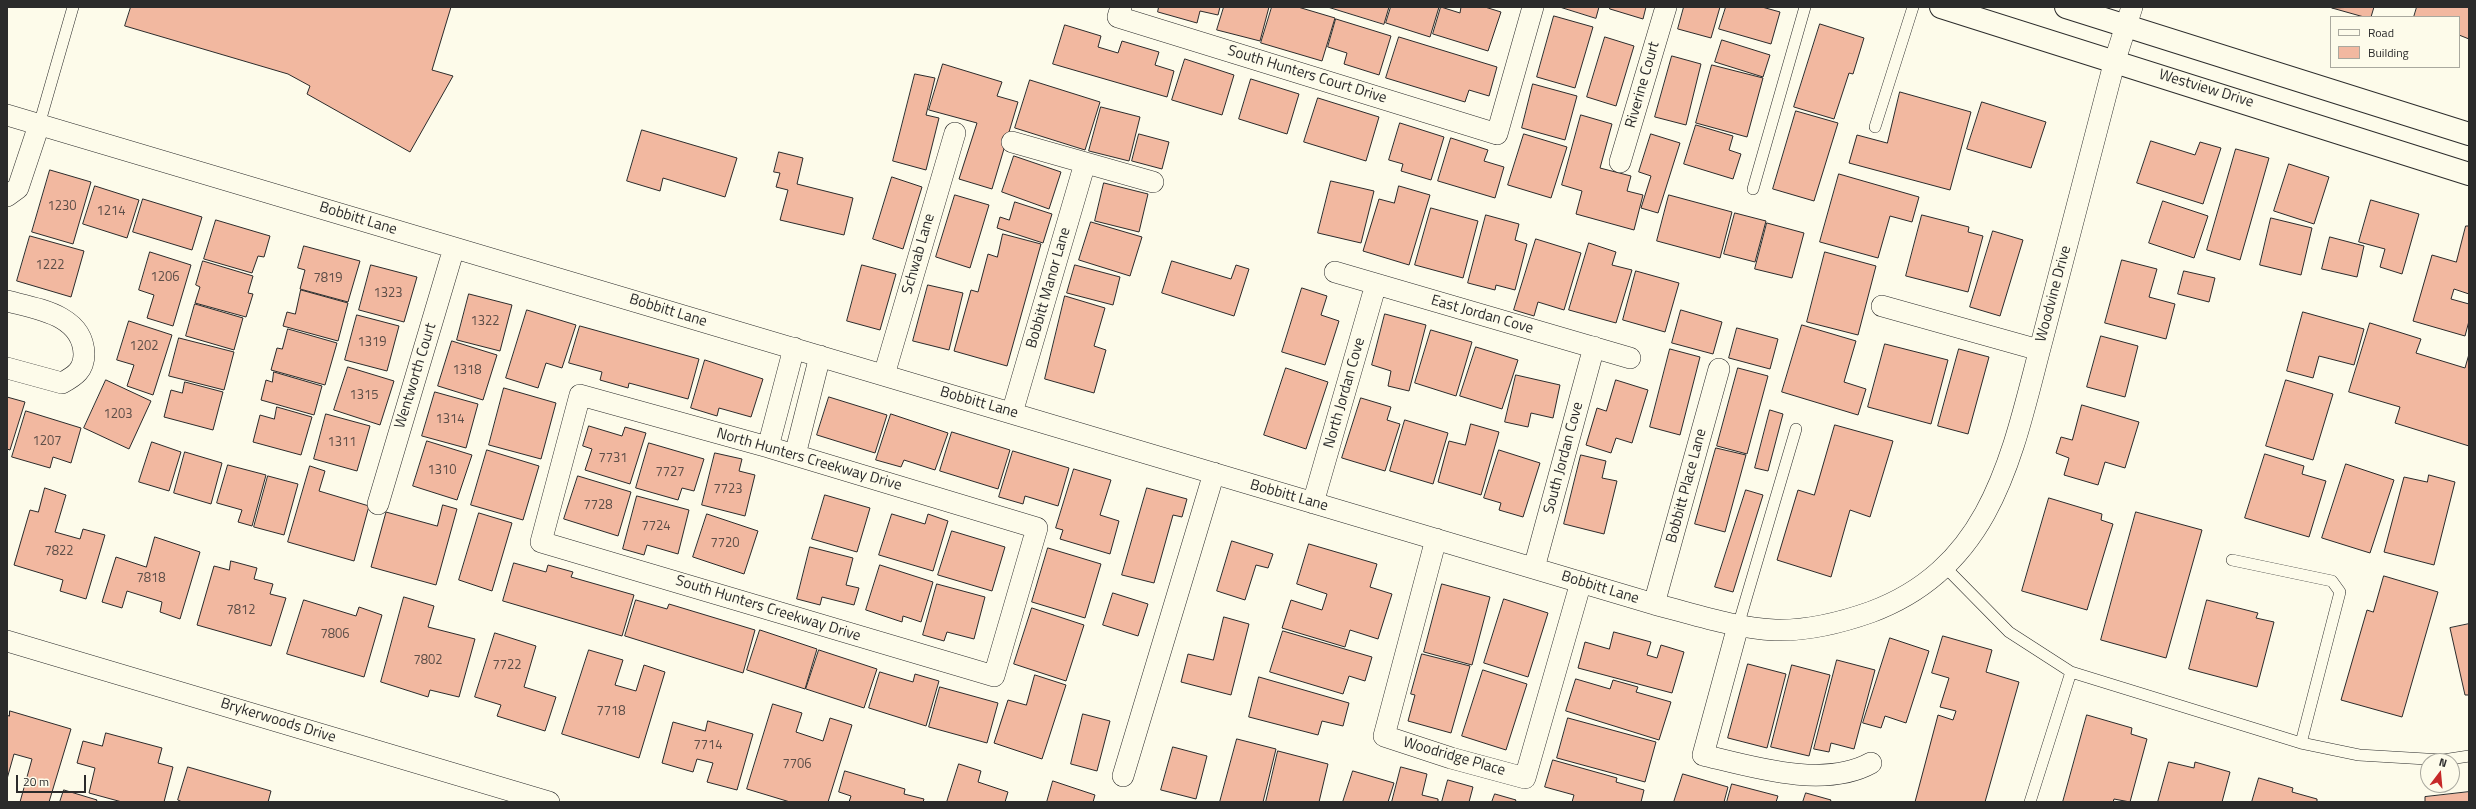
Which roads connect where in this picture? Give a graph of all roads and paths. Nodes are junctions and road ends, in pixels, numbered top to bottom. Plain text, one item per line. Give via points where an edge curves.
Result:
1 (73, 7) edge
2 (1533, 7) edge
3 (1666, 7) edge
4 (1805, 7) edge
5 (1913, 7) edge
6 (1941, 7) edge
7 (2066, 7) edge
8 (1119, 12) edge
9 (2130, 16) edge
10 (2115, 60) junction
11 (8, 119) edge
12 (39, 125) junction
13 (1875, 127) dead end
14 (955, 133) dead end
15 (2469, 134) edge
16 (1012, 142) dead end
17 (1620, 162) dead end
18 (1085, 163) junction
19 (2469, 174) edge
20 (1153, 182) dead end
21 (1753, 189) dead end
22 (7, 196) edge
23 (454, 248) junction
24 (1335, 272) dead end
25 (1376, 284) junction
26 (7, 301) edge
27 (1882, 306) dead end
28 (1594, 347) junction
29 (794, 348) junction
30 (2039, 350) junction
31 (820, 356) junction
32 (1630, 358) dead end
33 (7, 368) edge
34 (1719, 369) dead end
35 (884, 376) junction
36 (1012, 413) junction
37 (1796, 429) dead end
38 (768, 447) junction
39 (795, 455) junction
40 (1214, 473) junction
41 (1313, 502) junction
42 (378, 504) dead end
43 (1436, 539) junction
44 (541, 542) joint
45 (2232, 560) dead end
46 (1944, 566) junction
47 (1534, 568) junction
48 (1580, 582) junction
49 (1654, 604) junction
50 (1738, 626) junction
51 (7, 641) edge
52 (2071, 672) junction
53 (994, 676) joint
54 (2301, 742) junction
55 (2469, 756) edge
56 (1871, 764) dead end
57 (1123, 776) dead end
58 (549, 802) edge
59 (2030, 802) edge

1 - 12 lane
2 - 8 street, South Hunters Court Drive via 1497,134
3 - 17 street, Riverine Court
4 - 21 lane
5 - 13 lane
6 - 10 main road, Westview Drive
7 - 9 main road
9 - 10 street, Woodvine Drive
9 - 15 main road
10 - 19 main road, Westview Drive
10 - 30 street, Woodvine Drive
11 - 12 street, Bobbitt Lane
12 - 22 street via 18,188
12 - 23 street, Bobbitt Lane
14 - 35 street, Schwab Lane
16 - 18 street
18 - 20 street
18 - 36 street, Bobbitt Manor Lane
23 - 29 street, Bobbitt Lane
23 - 42 street, Wentworth Court
24 - 25 street, East Jordan Cove
25 - 28 street, East Jordan Cove
25 - 41 street, North Jordan Cove
26 - 33 street via 44,310 64,319 77,330 83,342 84,360 78,374 62,383
27 - 30 street
28 - 32 street, East Jordan Cove
28 - 47 street, South Jordan Cove
29 - 31 street, Bobbitt Lane
29 - 38 street
30 - 46 street, Woodvine Drive via 2018,437 1998,487 1974,531 1961,550
31 - 35 street, Bobbitt Lane
31 - 39 street
34 - 49 street, Bobbitt Place Lane
35 - 36 street, Bobbitt Lane
36 - 40 street, Bobbitt Lane
37 - 50 lane
38 - 39 street, North Hunters Creekway Drive
38 - 44 street, North Hunters Creekway Drive via 580,395
39 - 53 street, North Hunters Creekway Drive via 1037,528
40 - 41 street, Bobbitt Lane
40 - 57 street
41 - 43 street, Bobbitt Lane
43 - 47 street, Bobbitt Lane
43 - 48 street, Woodridge Place via 1384,736 1451,758 1525,778
44 - 53 street, South Hunters Creekway Drive
45 - 54 lane via 2332,581 2340,592
46 - 50 street, Bobbitt Lane via 1902,598 1853,619 1799,629 1775,630
46 - 52 lane via 2009,632
47 - 48 street, Bobbitt Lane
48 - 49 street, Bobbitt Lane
49 - 50 street, Bobbitt Lane
50 - 56 street via 1703,755 1752,767 1812,774 1837,775 1856,772
51 - 58 street, Brykerwoods Drive
52 - 54 lane
52 - 59 lane
54 - 55 lane via 2359,755 2443,760

